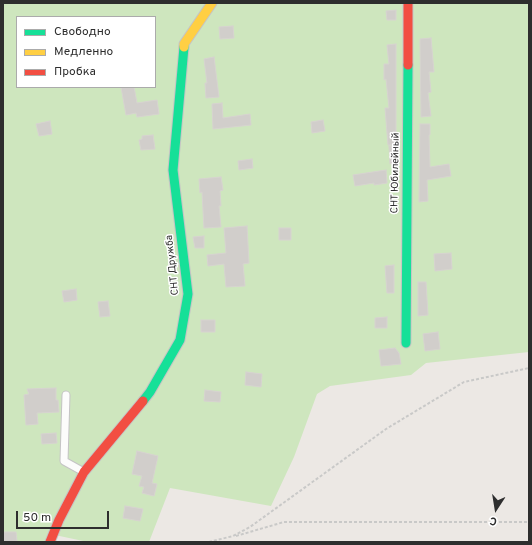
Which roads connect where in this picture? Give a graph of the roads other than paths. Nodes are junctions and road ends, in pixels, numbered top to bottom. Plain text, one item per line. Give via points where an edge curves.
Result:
1 (212, 3) edge
2 (408, 3) edge
3 (406, 343) dead end
4 (66, 395) dead end
5 (84, 472) junction
6 (50, 542) edge

1 - 5 street, СНТ Дружба via 184,44 173,170 188,294 180,340 150,392
2 - 3 street, СНТ Юбилейный
4 - 5 lane via 64,461
5 - 6 street, СНТ Дружба via 58,520

